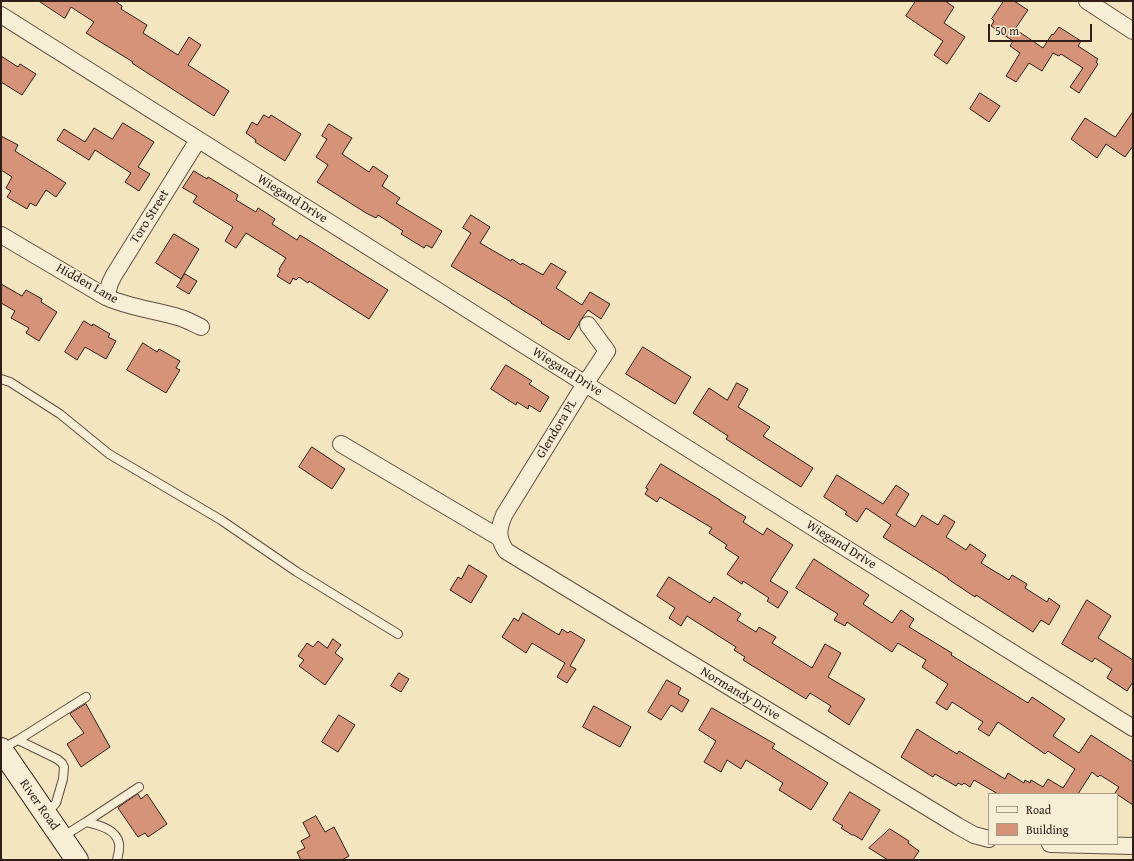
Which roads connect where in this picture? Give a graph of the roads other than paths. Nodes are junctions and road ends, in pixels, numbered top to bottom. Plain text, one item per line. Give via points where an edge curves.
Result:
1 (1088, 1) edge
2 (1, 15) edge
3 (1133, 31) edge
4 (198, 140) junction
5 (1, 235) edge
6 (106, 297) junction
7 (588, 325) dead end
8 (201, 327) dead end
9 (1, 379) edge
10 (585, 384) junction
11 (342, 444) dead end
12 (500, 538) junction
13 (398, 634) dead end
14 (86, 697) dead end
15 (1133, 728) edge
16 (7, 746) edge
17 (139, 787) dead end
18 (46, 814) junction
19 (86, 822) junction
20 (62, 837) junction
21 (988, 840) edge
22 (1092, 845) edge
23 (1133, 846) edge
24 (77, 860) edge
25 (116, 860) edge

1 - 3 street
2 - 4 street, Wiegand Drive
4 - 6 street, Toro Street via 114,275
4 - 10 street, Wiegand Drive
5 - 6 street, Hidden Lane
6 - 8 street, Hidden Lane via 168,314
7 - 10 street, Glendora PL via 607,351
9 - 13 lane via 10,382 60,414 109,454 221,520 297,572
10 - 12 street, Glendora PL via 504,515 499,528
10 - 15 street, Wiegand Drive
11 - 12 street
12 - 21 street, Normandy Drive via 506,552 958,826
14 - 16 lane
16 - 18 street, River Road
16 - 18 lane via 57,759 62,763 63,779 56,803
17 - 19 lane
18 - 20 street, River Road
19 - 20 lane
19 - 25 lane via 100,825 115,835 119,843
20 - 24 street, River Road
22 - 23 street

